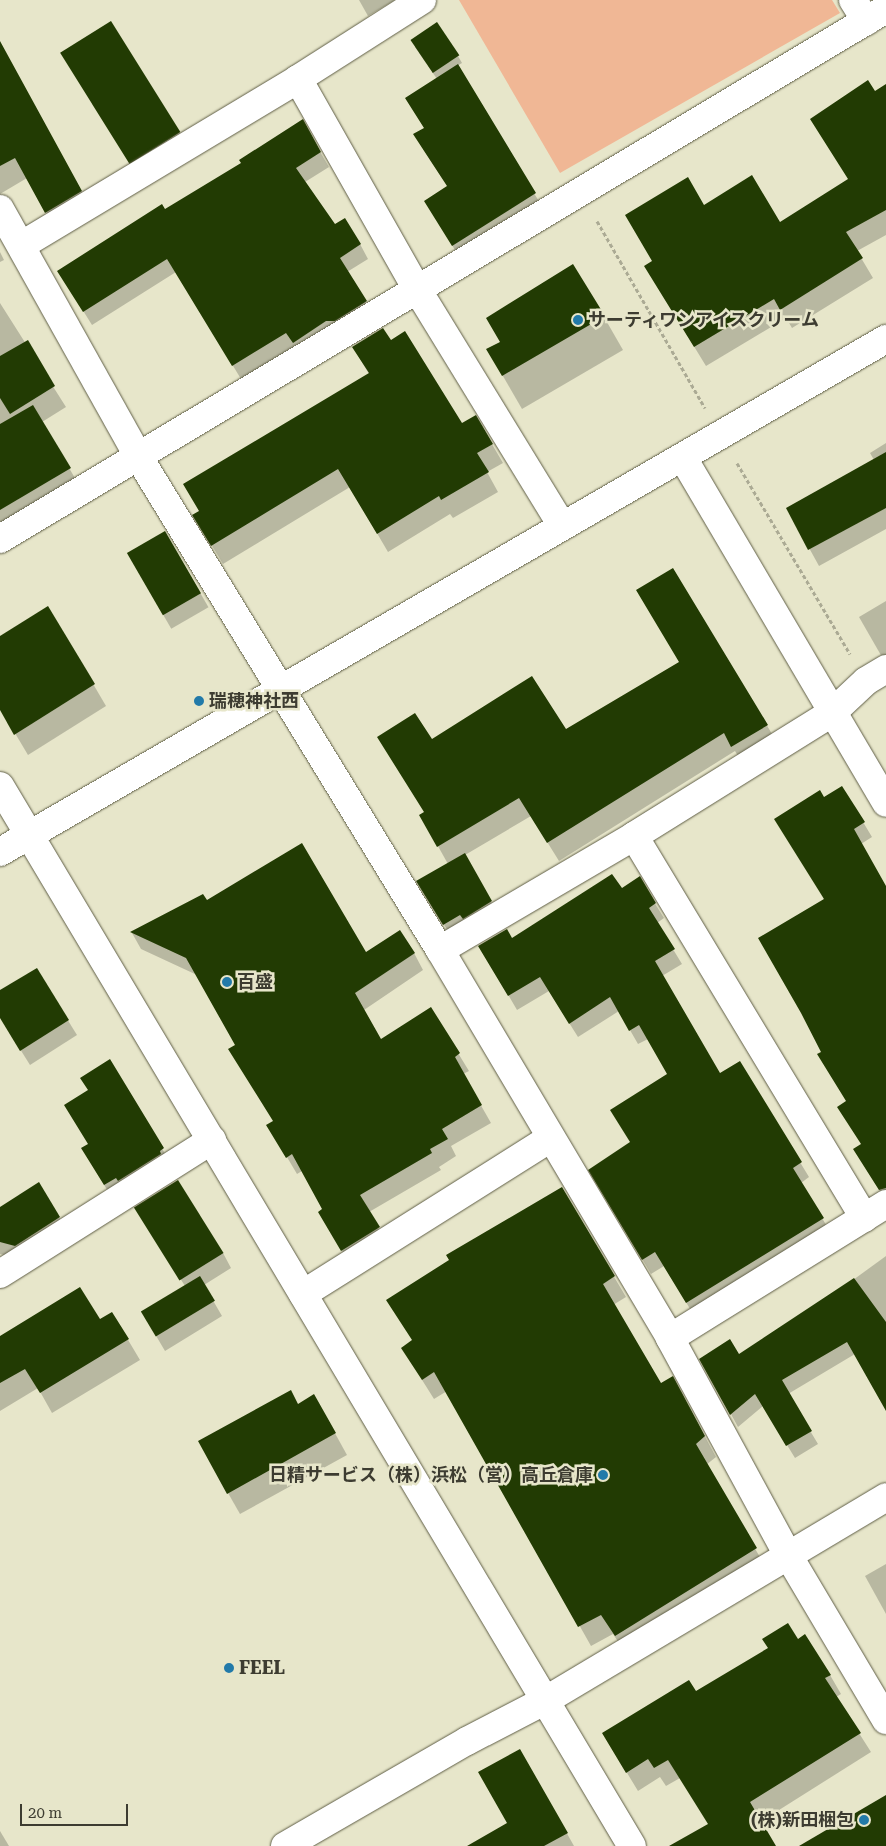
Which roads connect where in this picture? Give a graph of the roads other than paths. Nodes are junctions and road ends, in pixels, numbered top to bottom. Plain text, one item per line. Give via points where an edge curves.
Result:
1 (422, 0) edge
2 (868, 10) edge
3 (298, 79) junction
4 (0, 209) edge
5 (22, 245) junction
6 (417, 289) junction
7 (886, 339) edge
8 (138, 456) junction
9 (683, 458) junction
10 (562, 526) junction
11 (0, 539) edge
12 (886, 669) edge
13 (279, 689) junction
14 (833, 712) junction
15 (0, 786) edge
16 (886, 803) edge
17 (30, 834) junction
18 (634, 836) junction
19 (0, 852) edge
20 (440, 950) junction
21 (549, 1139) junction
22 (212, 1140) junction
23 (875, 1211) edge
24 (0, 1274) edge
25 (303, 1294) junction
26 (670, 1338) junction
27 (886, 1497) edge
28 (788, 1555) junction
29 (546, 1700) junction
30 (886, 1720) edge
31 (285, 1846) edge
32 (632, 1846) edge

1 - 3 street
2 - 6 street
3 - 5 street
3 - 6 street
4 - 5 street
5 - 8 street
6 - 8 street
6 - 10 street
7 - 9 street
8 - 11 street
8 - 13 street
9 - 10 street
9 - 14 street
10 - 13 street
12 - 14 street via 866,681
13 - 17 street
13 - 20 street
14 - 16 street
14 - 18 street
15 - 17 street
17 - 19 street
17 - 22 street
18 - 20 street
18 - 23 street
20 - 21 street
21 - 25 street
21 - 26 street
22 - 24 street
22 - 25 street
23 - 26 street
25 - 29 street
26 - 28 street
27 - 28 street
28 - 29 street
28 - 30 street
29 - 31 street via 467,1741
29 - 32 street

